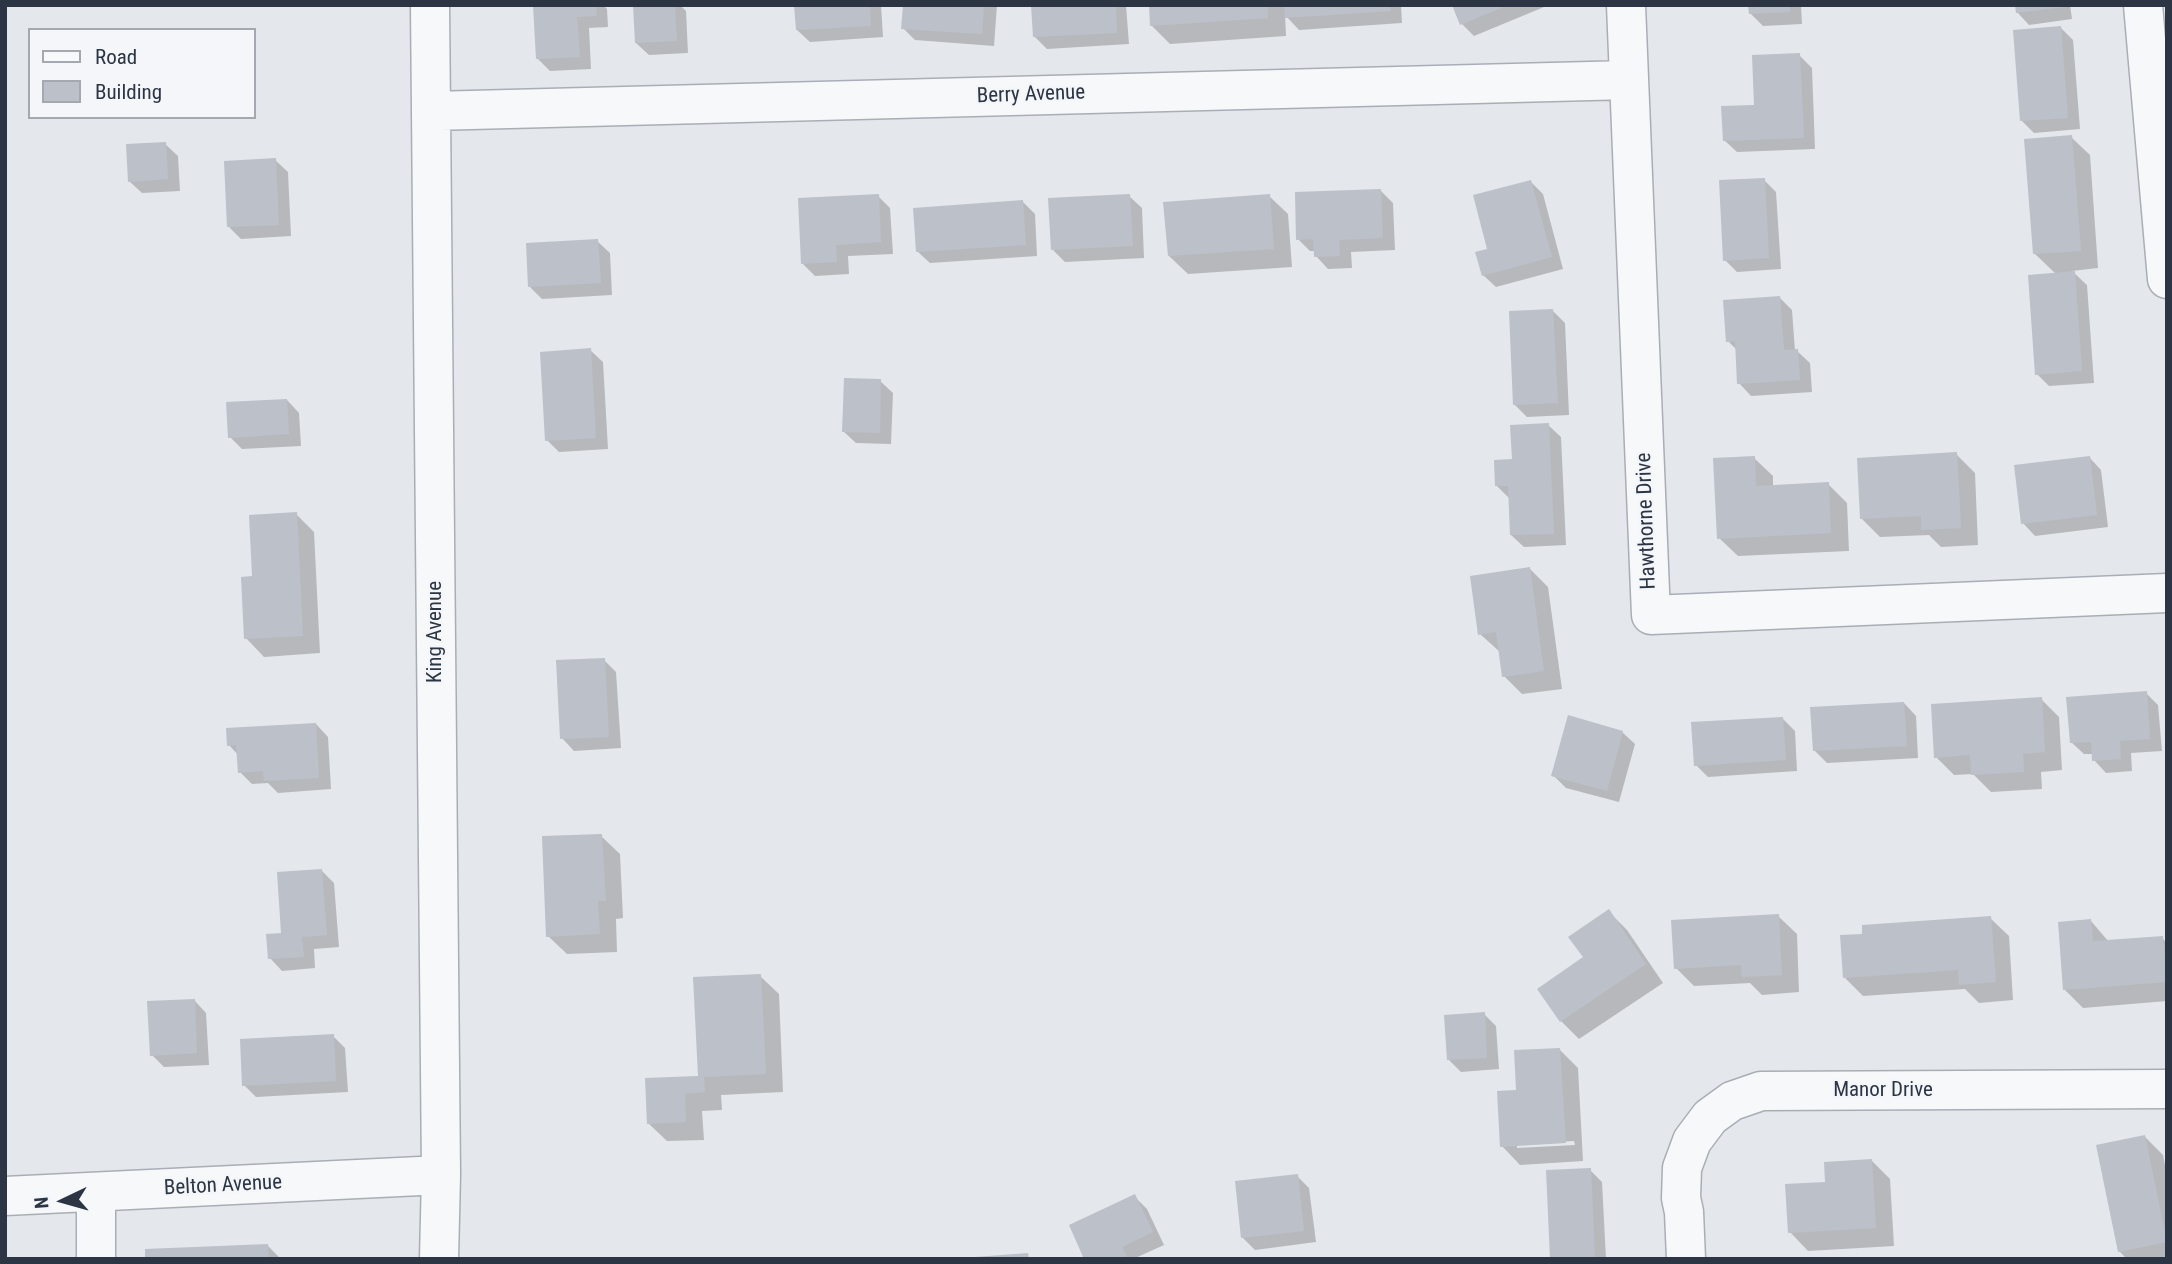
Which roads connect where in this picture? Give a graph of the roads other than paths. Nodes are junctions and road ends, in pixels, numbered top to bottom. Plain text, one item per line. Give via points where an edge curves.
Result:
1 (430, 5) edge
2 (1626, 5) edge
3 (2143, 5) edge
4 (1629, 80) junction
5 (432, 111) junction
6 (2161, 133) edge
7 (2167, 279) edge
8 (2167, 593) edge
9 (2167, 1089) edge
10 (441, 1175) junction
11 (96, 1193) junction
12 (5, 1196) edge
13 (96, 1259) edge
14 (439, 1259) edge
15 (1686, 1259) edge

1 - 5 street, King Avenue
2 - 4 street
3 - 6 street
4 - 5 street, Berry Avenue
4 - 8 street, Hawthorne Drive via 1651,615
5 - 10 street, King Avenue
6 - 7 street
9 - 15 street, Manor Drive via 1761,1091 1732,1101 1710,1117 1692,1141 1682,1168
10 - 11 street, Belton Avenue
10 - 14 street, King Avenue
11 - 12 street, Belton Avenue
11 - 13 street

